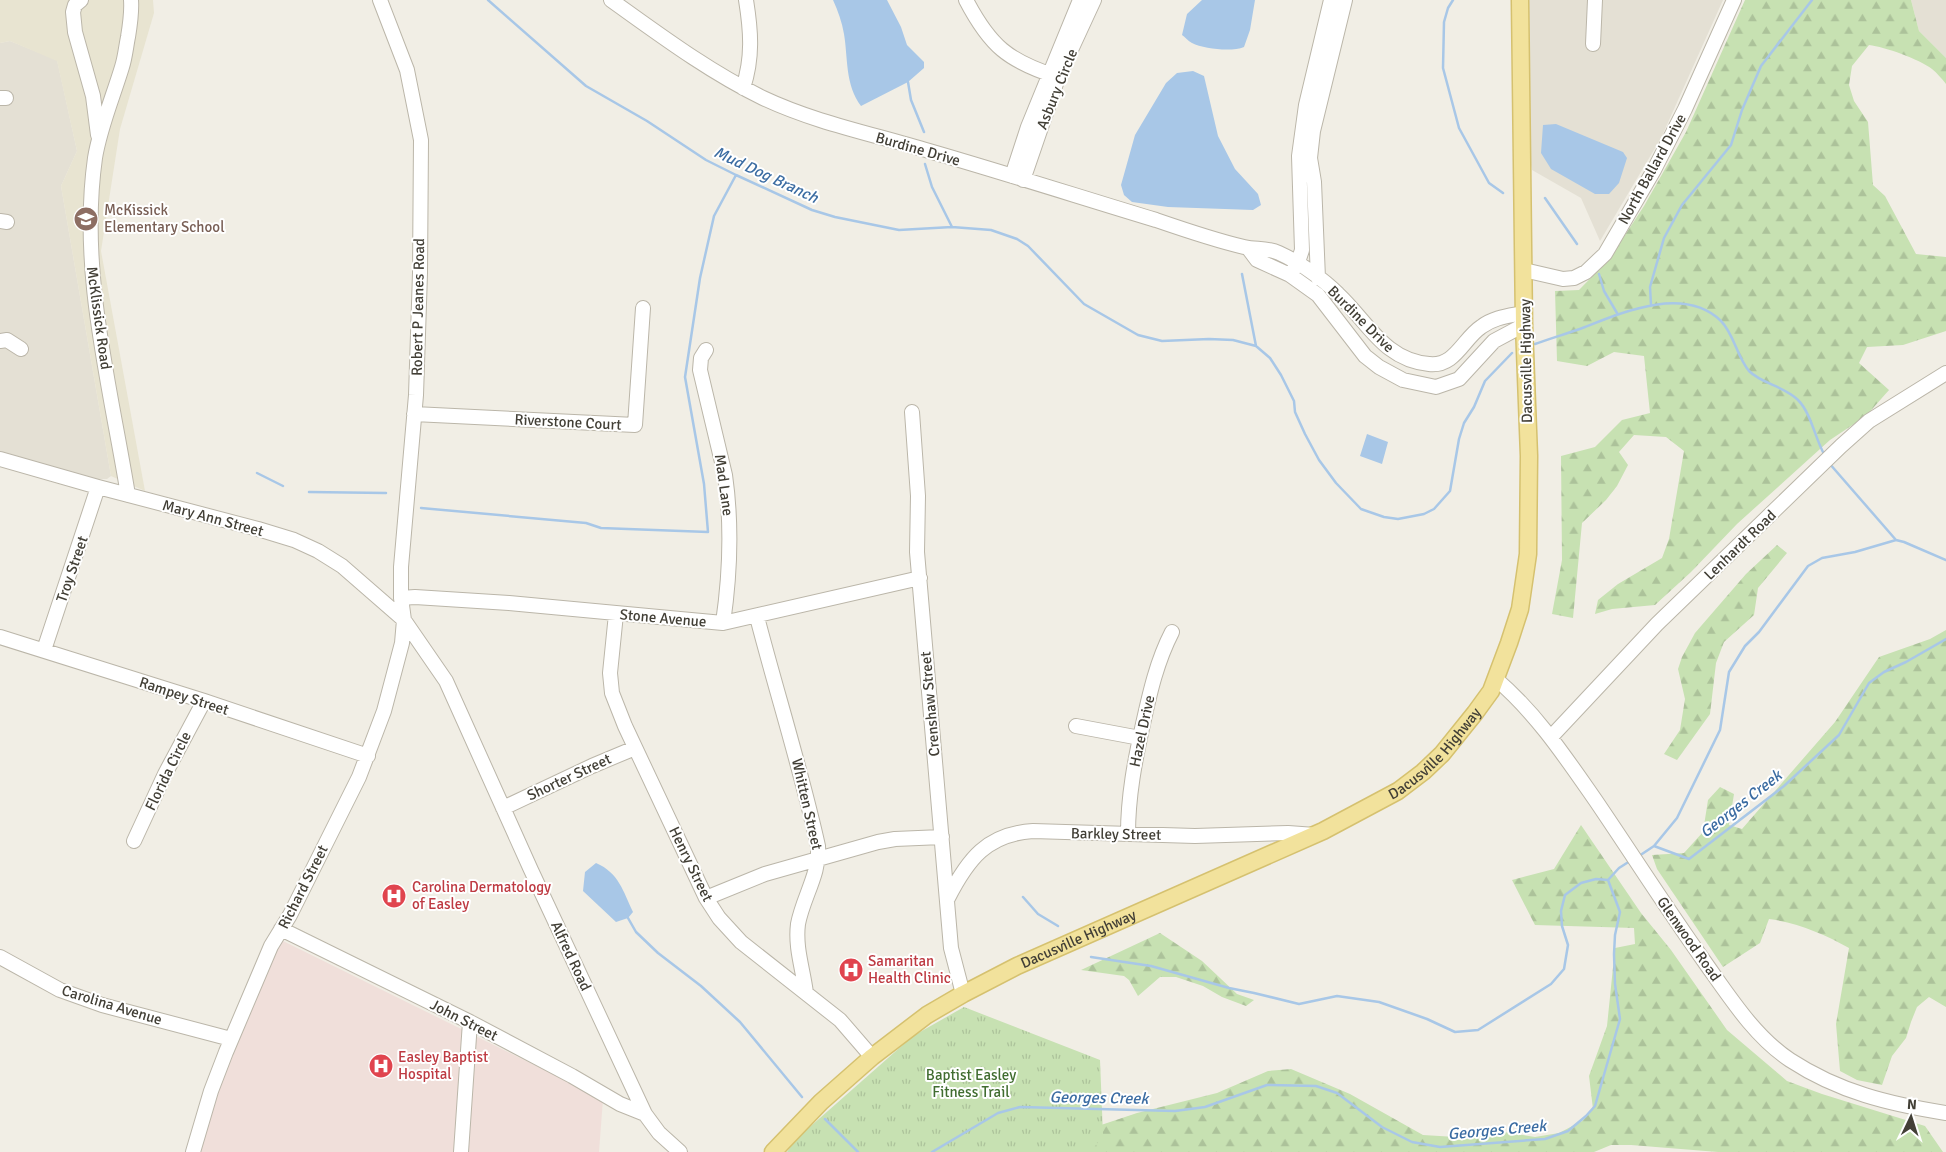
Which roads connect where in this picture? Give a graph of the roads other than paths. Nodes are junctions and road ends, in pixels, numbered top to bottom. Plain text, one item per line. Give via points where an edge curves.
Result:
1 (81, 0) edge
2 (131, 0) edge
3 (380, 0) edge
4 (611, 0) edge
5 (746, 0) edge
6 (966, 0) edge
7 (1080, 0) edge
8 (1094, 0) edge
9 (1345, 0) edge
10 (1520, 0) edge
11 (1595, 0) edge
12 (1734, 0) edge
13 (1333, 8) edge
14 (1593, 44) dead end
15 (1054, 76) junction
16 (743, 88) junction
17 (99, 140) junction
18 (1305, 157) junction
19 (1017, 178) junction
20 (1248, 248) junction
21 (1298, 262) junction
22 (1524, 270) junction
23 (1290, 276) junction
24 (1318, 278) junction
25 (643, 308) dead end
26 (1524, 319) junction
27 (0, 341) edge
28 (21, 348) dead end
29 (706, 350) dead end
30 (1944, 378) edge
31 (912, 412) dead end
32 (414, 414) junction
33 (0, 459) edge
34 (98, 488) junction
35 (128, 495) junction
36 (920, 578) junction
37 (401, 598) junction
38 (616, 614) junction
39 (757, 617) junction
40 (404, 620) junction
41 (723, 624) junction
42 (1172, 632) dead end
43 (0, 637) edge
44 (44, 650) junction
45 (1496, 679) junction
46 (204, 701) junction
47 (1076, 726) dead end
48 (1551, 737) junction
49 (1140, 738) junction
50 (635, 748) junction
51 (368, 756) junction
52 (503, 808) junction
53 (1128, 834) junction
54 (1315, 834) junction
55 (942, 838) junction
56 (134, 841) dead end
57 (819, 859) junction
58 (706, 898) junction
59 (947, 899) junction
60 (282, 929) junction
61 (0, 956) edge
62 (806, 992) junction
63 (963, 994) junction
64 (470, 1022) junction
65 (231, 1039) junction
66 (872, 1056) junction
67 (1946, 1113) edge
68 (645, 1114) junction
69 (193, 1152) edge
70 (461, 1152) edge
71 (680, 1152) edge
72 (773, 1152) edge

1 - 17 street, McKlissick Road via 73,12 75,32 93,96
2 - 17 street, McKlissick Road via 132,14 123,65
3 - 32 street, Robert P Jeanes Road via 407,70 421,140 420,282
4 - 16 street, Burdine Drive via 681,50
5 - 16 street via 751,44 749,70
6 - 15 street via 988,36 1002,51 1028,67
7 - 15 street, Asbury Circle
8 - 15 street, Asbury Circle
9 - 13 street
10 - 22 main road, Dacusville Highway
11 - 14 street
12 - 22 street, North Ballard Drive via 1685,109 1605,254 1586,272 1574,278 1563,279
13 - 18 street via 1312,107 1313,131
15 - 19 street, Asbury Circle via 1028,127
16 - 19 street, Burdine Drive via 804,115
17 - 35 street, McKlissick Road via 91,207 91,262 101,341
18 - 21 street via 1302,250
18 - 24 street via 1314,182
19 - 20 street, Burdine Drive
20 - 21 street, Burdine Drive via 1262,247
20 - 23 street, Burdine Drive via 1257,260
21 - 23 street
21 - 24 street, Burdine Drive
22 - 26 main road, Dacusville Highway
23 - 26 street, Burdine Drive via 1318,295 1365,356 1379,367 1403,380 1436,387 1459,379 1494,341
24 - 26 street, Burdine Drive via 1338,293 1380,341 1396,354 1431,364 1445,363 1480,327 1498,317
25 - 32 street, Riverstone Court via 635,425
26 - 45 main road, Dacusville Highway via 1529,456 1528,554 1520,609
27 - 28 street via 7,340
29 - 41 street, Mad Lane via 700,370 728,491 729,582
30 - 48 street, Lenhardt Road via 1869,421 1838,449 1658,624
31 - 36 street, Crenshaw Street
32 - 37 street, Robert P Jeanes Road
33 - 34 street, Mary Ann Street
34 - 35 street, Mary Ann Street
34 - 44 street, Troy Street
35 - 40 street, Mary Ann Street via 294,540 342,566
36 - 39 street, Stone Avenue
36 - 55 street, Crenshaw Street
37 - 38 street, Stone Avenue via 509,603
37 - 40 street, Robert P Jeanes Road
38 - 41 street, Stone Avenue
38 - 50 street, Henry Street via 610,682
39 - 41 street, Stone Avenue
39 - 57 street, Whitten Street via 797,760
40 - 51 street, Richard Street via 394,674
40 - 52 street, Alfred Road via 446,681
42 - 49 street, Hazel Drive via 1151,685
43 - 44 street, Rampey Street
44 - 46 street, Rampey Street
45 - 48 street, Glenwood Road via 1513,693
45 - 54 main road, Dacusville Highway via 1476,713 1423,772 1398,791
46 - 51 street, Rampey Street
46 - 56 street, Florida Circle
47 - 49 street
48 - 67 street, Glenwood Road via 1727,993 1768,1042 1821,1078 1868,1098
49 - 53 street, Hazel Drive via 1131,785
50 - 52 street, Shorter Street
50 - 58 street, Henry Street
51 - 60 street, Richard Street
52 - 68 street, Alfred Road
53 - 54 street, Barkley Street
53 - 59 street, Barkley Street via 1014,832 995,840 976,855
54 - 63 main road, Dacusville Highway via 1017,966
55 - 57 street via 895,839
55 - 59 street, Crenshaw Street
57 - 58 street via 765,874
57 - 62 street, Whitten Street via 798,924 797,946
58 - 62 street, Henry Street via 741,942
59 - 63 street, Crenshaw Street via 951,948
60 - 64 street, John Street
60 - 65 street, Richard Street via 271,946
61 - 65 street, Carolina Avenue via 60,990 102,1006
62 - 66 street, Henry Street via 840,1020
63 - 66 main road, Dacusville Highway via 927,1015
64 - 68 street, John Street via 620,1104
64 - 70 street
65 - 69 street, Richard Street
66 - 72 main road, Dacusville Highway
68 - 71 street, Alfred Road via 659,1133

